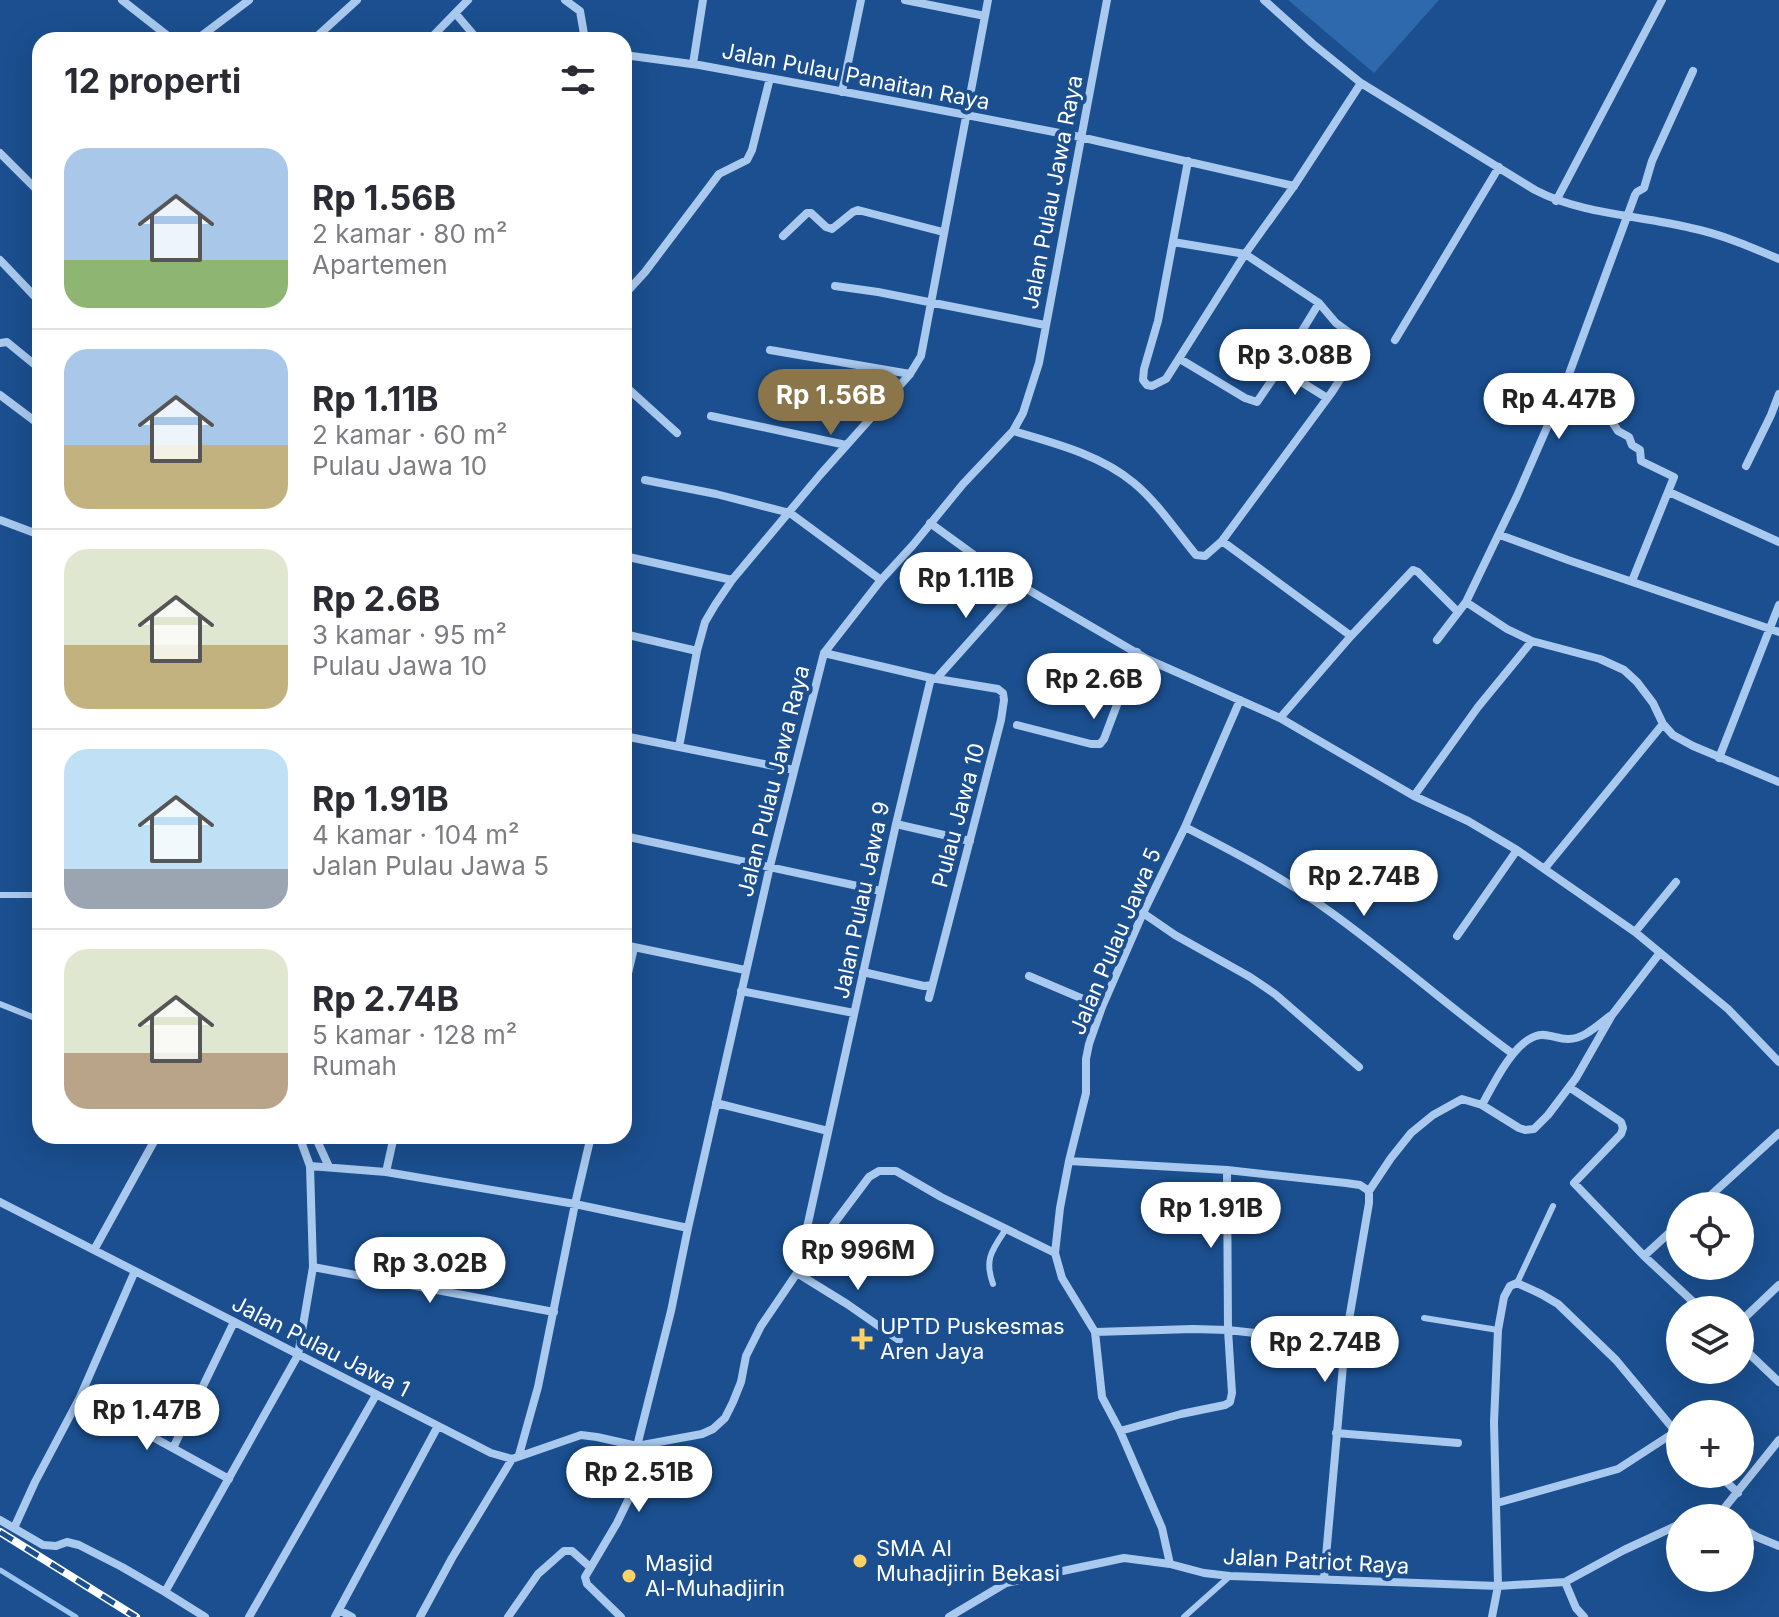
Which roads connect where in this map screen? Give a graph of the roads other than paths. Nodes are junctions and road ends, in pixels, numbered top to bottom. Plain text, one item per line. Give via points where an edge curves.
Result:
1 (122, 0) edge
2 (249, 0) edge
3 (357, 0) edge
4 (468, 0) edge
5 (565, 0) edge
6 (582, 0) edge
7 (703, 0) edge
8 (861, 0) edge
9 (905, 0) edge
10 (988, 0) edge
11 (1107, 0) edge
12 (1264, 0) edge
13 (1662, 0) edge
14 (580, 11) junction
15 (456, 14) junction
16 (985, 16) junction
17 (163, 32) edge
18 (214, 32) edge
19 (322, 32) edge
20 (437, 32) edge
21 (471, 32) edge
22 (584, 32) edge
23 (632, 56) edge
24 (693, 64) junction
25 (1693, 71) dead end
26 (770, 78) junction
27 (1361, 83) junction
28 (842, 92) junction
29 (967, 115) junction
30 (1080, 137) junction
31 (0, 153) edge
32 (1188, 161) junction
33 (1499, 167) junction
34 (32, 179) edge
35 (1294, 186) junction
36 (1556, 201) junction
37 (1628, 216) junction
38 (943, 232) junction
39 (783, 236) dead end
40 (1173, 242) junction
41 (1245, 254) junction
42 (1779, 259) edge
43 (0, 260) edge
44 (632, 286) edge
45 (835, 286) dead end
46 (32, 294) edge
47 (931, 303) junction
48 (1319, 303) junction
49 (1045, 325) junction
50 (1395, 340) dead end
51 (0, 343) edge
52 (770, 350) dead end
53 (1180, 359) junction
54 (32, 362) edge
55 (1279, 368) junction
56 (910, 374) junction
57 (632, 392) edge
58 (1562, 393) junction
59 (1779, 394) edge
60 (0, 395) edge
61 (1327, 398) junction
62 (711, 416) dead end
63 (32, 419) edge
64 (1013, 431) junction
65 (677, 433) dead end
66 (846, 445) junction
67 (1746, 466) dead end
68 (645, 480) dead end
69 (1669, 492) junction
70 (790, 513) junction
71 (0, 520) edge
72 (930, 523) junction
73 (32, 532) edge
74 (1500, 535) junction
75 (1222, 541) junction
76 (1779, 542) edge
77 (632, 558) edge
78 (732, 580) junction
79 (881, 580) junction
80 (1632, 581) junction
81 (1020, 585) junction
82 (1466, 602) junction
83 (1779, 605) edge
84 (1458, 612) junction
85 (1769, 628) junction
86 (1779, 632) edge
87 (632, 636) edge
88 (1351, 636) junction
89 (1437, 640) dead end
90 (1532, 641) junction
91 (697, 651) junction
92 (1137, 652) junction
93 (824, 653) junction
94 (934, 678) junction
95 (1240, 700) junction
96 (1280, 718) junction
97 (1663, 724) junction
98 (1017, 725) dead end
99 (632, 738) edge
100 (679, 747) junction
101 (1719, 758) junction
102 (794, 770) junction
103 (1779, 782) edge
104 (1414, 796) junction
105 (896, 824) junction
106 (1185, 827) junction
107 (632, 838) edge
108 (970, 841) junction
109 (1517, 850) junction
110 (770, 866) junction
111 (1545, 868) junction
112 (1676, 882) dead end
113 (881, 891) junction
114 (0, 895) edge
115 (32, 895) edge
116 (1143, 913) junction
117 (1635, 932) junction
118 (1457, 936) dead end
119 (634, 948) joint
120 (1659, 954) junction
121 (632, 956) edge
122 (745, 970) junction
123 (863, 972) junction
124 (1029, 976) dead end
125 (932, 985) junction
126 (741, 991) junction
127 (929, 998) dead end
128 (0, 1004) edge
129 (1102, 1007) junction
130 (854, 1013) junction
131 (1612, 1015) junction
132 (32, 1017) edge
133 (1513, 1054) junction
134 (1779, 1062) edge
135 (1359, 1067) dead end
136 (1569, 1087) junction
137 (716, 1103) junction
138 (1482, 1105) junction
139 (828, 1131) junction
140 (1779, 1133) edge
141 (153, 1144) edge
142 (302, 1144) edge
143 (319, 1144) edge
144 (392, 1144) edge
145 (589, 1144) edge
146 (1069, 1161) junction
147 (310, 1166) junction
148 (329, 1167) junction
149 (1227, 1170) junction
150 (386, 1172) junction
151 (1369, 1191) junction
152 (1714, 1192) edge
153 (0, 1202) edge
154 (575, 1204) junction
155 (1553, 1206) dead end
156 (688, 1228) junction
157 (1006, 1229) junction
158 (1666, 1236) edge
159 (94, 1250) junction
160 (1055, 1253) junction
161 (1644, 1256) junction
162 (313, 1267) junction
163 (135, 1271) junction
164 (797, 1273) junction
165 (1517, 1283) junction
166 (993, 1284) dead end
167 (1779, 1285) edge
168 (1687, 1296) edge
169 (1754, 1309) edge
170 (554, 1312) junction
171 (1424, 1318) dead end
172 (234, 1322) junction
173 (1228, 1330) junction
174 (1498, 1330) junction
175 (1095, 1332) junction
176 (899, 1340) dead end
177 (1345, 1343) junction
178 (298, 1355) junction
179 (1754, 1358) edge
180 (1779, 1382) edge
181 (376, 1395) junction
182 (80, 1397) junction
183 (1666, 1420) edge
184 (438, 1426) junction
185 (1120, 1431) junction
186 (1336, 1433) junction
187 (1779, 1440) edge
188 (1666, 1442) edge
189 (656, 1443) junction
190 (1458, 1443) dead end
191 (637, 1446) junction
192 (173, 1448) junction
193 (515, 1457) junction
194 (229, 1479) junction
195 (1733, 1488) edge
196 (1738, 1493) junction
197 (1497, 1503) junction
198 (1731, 1504) edge
199 (0, 1520) edge
200 (14, 1528) junction
201 (1666, 1530) edge
202 (1754, 1535) edge
203 (1779, 1546) edge
204 (1170, 1564) junction
205 (590, 1567) junction
206 (1230, 1576) junction
207 (1324, 1579) junction
208 (1565, 1582) junction
209 (1498, 1586) junction
210 (165, 1592) junction
211 (337, 1613) edge
212 (205, 1617) edge
213 (249, 1617) edge
214 (352, 1617) edge
215 (420, 1617) edge
216 (508, 1617) edge
217 (621, 1617) edge
218 (949, 1617) edge
219 (1184, 1617) edge
220 (1492, 1617) edge
221 (1584, 1617) edge

1 - 17 street
2 - 18 street
3 - 19 street
4 - 15 street
5 - 14 street
6 - 14 street
7 - 24 street
8 - 28 street
9 - 16 street
10 - 16 street
11 - 30 street, Jalan Pulau Jawa Raya
12 - 27 street
13 - 36 street
14 - 22 street
15 - 20 street
15 - 21 street
16 - 29 street
23 - 24 street, Jalan Pulau Panaitan Raya
24 - 26 street, Jalan Pulau Panaitan Raya
25 - 37 street
26 - 28 street, Jalan Pulau Panaitan Raya
26 - 44 street via 747,160 719,174
27 - 33 street
27 - 35 street
28 - 29 street, Jalan Pulau Panaitan Raya
29 - 30 street, Jalan Pulau Panaitan Raya
29 - 38 street
30 - 32 street, Jalan Pulau Panaitan Raya
30 - 49 street, Jalan Pulau Jawa Raya
31 - 34 street
32 - 35 street, Jalan Pulau Panaitan Raya
32 - 40 street
33 - 36 street
33 - 50 street
35 - 41 street
36 - 37 street
37 - 42 street via 1694,228
37 - 58 street
38 - 39 street via 858,210 832,229 807,213
38 - 47 street
40 - 41 street
40 - 53 street via 1143,380 1152,386 1166,379
41 - 48 street
41 - 53 street
43 - 46 street
45 - 47 street
47 - 49 street
47 - 56 street via 921,356
48 - 55 street
48 - 61 street via 1362,344
49 - 64 street, Jalan Pulau Jawa Raya via 1030,394
51 - 54 street via 7,342
52 - 56 street
53 - 55 street via 1255,402
55 - 61 street
56 - 66 street
57 - 65 street
58 - 69 street via 1612,419 1640,450 1641,461 1674,477
58 - 74 street
59 - 67 street
60 - 63 street
61 - 75 street
62 - 66 street
64 - 72 street, Jalan Pulau Jawa Raya
64 - 75 street via 1117,471 1153,502 1196,555 1205,556
66 - 70 street
68 - 70 street
69 - 76 street
69 - 80 street
70 - 78 street
70 - 79 street
71 - 73 street
72 - 79 street, Jalan Pulau Jawa Raya
72 - 81 street
74 - 80 street
74 - 82 street
75 - 88 street
77 - 78 street
78 - 91 street via 705,622
79 - 93 street, Jalan Pulau Jawa Raya
80 - 85 street
81 - 92 street
81 - 94 street
82 - 84 street
82 - 90 street
83 - 85 street
84 - 88 street via 1413,570
84 - 89 street
85 - 86 street
85 - 101 street
87 - 91 street
88 - 96 street
90 - 97 street via 1624,670 1653,703
90 - 104 street
91 - 100 street
92 - 95 street
92 - 98 street via 1100,744
93 - 94 street, Pulau Jawa 10
93 - 102 street, Jalan Pulau Jawa Raya
94 - 105 street, Jalan Pulau Jawa 9
94 - 108 street, Pulau Jawa 10 via 1003,693
95 - 96 street
95 - 106 street, Jalan Pulau Jawa 5
96 - 104 street
97 - 101 street via 1673,735
97 - 111 street
99 - 100 street
100 - 102 street
101 - 103 street
102 - 110 street, Jalan Pulau Jawa Raya
104 - 109 street
105 - 108 street
105 - 113 street, Jalan Pulau Jawa 9
106 - 116 street, Jalan Pulau Jawa 5
106 - 133 street via 1328,910
107 - 110 street
108 - 125 street, Pulau Jawa 10
109 - 111 street
109 - 118 street
110 - 113 street
110 - 122 street, Jalan Pulau Jawa Raya
111 - 117 street
112 - 117 street
113 - 123 street, Jalan Pulau Jawa 9
114 - 115 lane
116 - 129 street, Jalan Pulau Jawa 5
116 - 135 street via 1275,994
117 - 120 street
119 - 121 street
119 - 122 street
120 - 131 street
120 - 134 street via 1728,1009
122 - 126 street, Jalan Pulau Jawa Raya
123 - 125 street
123 - 130 street, Jalan Pulau Jawa 9
124 - 129 street
125 - 127 street, Pulau Jawa 10
126 - 130 street
126 - 137 street, Jalan Pulau Jawa Raya
128 - 132 lane
129 - 146 street, Jalan Pulau Jawa 5 via 1089,1044 1086,1093
130 - 139 street, Jalan Pulau Jawa 9
131 - 133 street via 1578,1037 1538,1034
131 - 136 street
133 - 138 street
136 - 138 street via 1534,1129 1519,1128
136 - 161 street via 1623,1128 1574,1183
137 - 139 street
137 - 156 street, Jalan Pulau Jawa Raya
138 - 151 street via 1462,1099 1433,1115 1411,1133
139 - 164 street, Jalan Pulau Jawa 9
140 - 152 street
141 - 159 street
142 - 147 street
143 - 148 street
144 - 150 street
145 - 154 street
146 - 149 street
146 - 160 street, Jalan Pulau Jawa 5
147 - 148 street
147 - 162 street
148 - 150 street
149 - 151 street via 1360,1185
149 - 173 street
150 - 154 street
151 - 177 street
153 - 159 street, Jalan Pulau Jawa 1
154 - 156 street
154 - 170 street
155 - 165 lane
156 - 191 street, Jalan Pulau Jawa Raya
157 - 160 street
157 - 164 street via 896,1171 879,1171 869,1177
157 - 166 lane via 990,1256 987,1269
158 - 161 street
159 - 163 street, Jalan Pulau Jawa 1
160 - 175 street via 1062,1278
161 - 168 street
162 - 170 street
162 - 178 street
163 - 172 street, Jalan Pulau Jawa 1
163 - 182 street
164 - 176 street
164 - 189 street via 754,1338 725,1418 702,1434
165 - 174 street via 1504,1297
165 - 183 street via 1558,1304 1616,1360
167 - 169 street
170 - 193 street via 538,1387
171 - 174 lane
172 - 178 street, Jalan Pulau Jawa 1
172 - 192 street
173 - 175 street
173 - 177 street
173 - 185 street via 1230,1402
174 - 197 street
175 - 185 street via 1102,1397
177 - 186 street
178 - 181 street, Jalan Pulau Jawa 1
178 - 194 street
179 - 180 street
181 - 184 street, Jalan Pulau Jawa 1
181 - 213 street
182 - 192 street
182 - 200 street
184 - 193 street, Jalan Pulau Jawa 1 via 491,1453
184 - 211 street
185 - 204 street via 1162,1528
186 - 190 street
186 - 207 street
187 - 196 street
188 - 197 street via 1618,1469
189 - 191 street
189 - 205 street
191 - 193 street via 581,1435
192 - 194 street
193 - 215 street
194 - 210 street
195 - 196 street
196 - 198 street
197 - 209 street
199 - 200 street
200 - 210 street via 43,1545 79,1545
201 - 208 street, Jalan Patriot Raya
202 - 203 street
204 - 206 street, Jalan Patriot Raya
204 - 218 street, Jalan Patriot Raya via 1124,1558 1006,1583
205 - 216 street via 572,1551 564,1551 538,1574
205 - 217 street via 585,1581
206 - 207 street, Jalan Patriot Raya
206 - 219 lane
207 - 209 street, Jalan Patriot Raya
208 - 209 street, Jalan Patriot Raya
208 - 221 street
209 - 220 street
210 - 212 street
211 - 214 street

